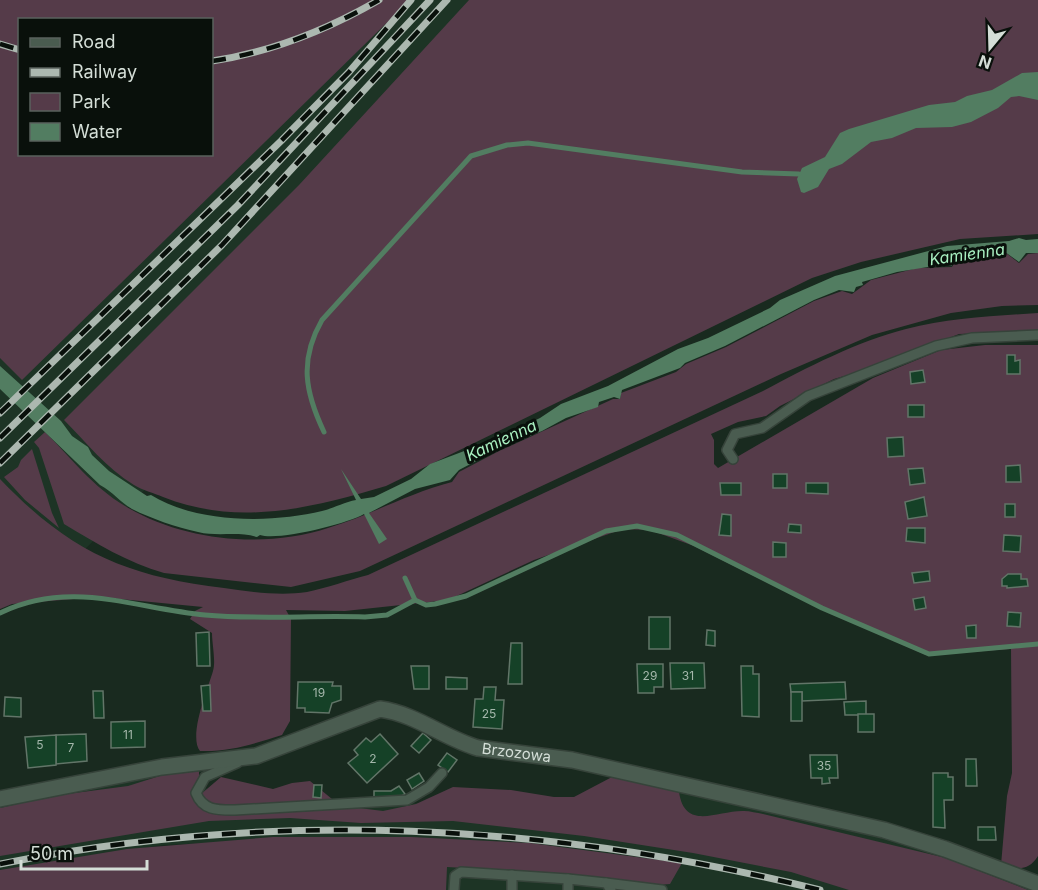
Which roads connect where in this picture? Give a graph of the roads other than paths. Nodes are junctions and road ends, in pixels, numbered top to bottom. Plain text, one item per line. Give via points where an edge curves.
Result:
1 (1038, 335) edge
2 (733, 459) dead end
3 (256, 756) junction
4 (442, 773) dead end
5 (0, 799) edge
6 (512, 875) junction
7 (568, 879) junction
8 (1038, 884) edge
9 (609, 886) edge
10 (454, 890) edge
11 (512, 890) edge
12 (568, 890) edge
13 (662, 890) edge

1 - 2 lane via 949,342 820,391 762,428 735,434 727,450
3 - 4 lane via 205,777 196,793 200,802 207,808 235,810 407,800 429,787
3 - 5 street, Brzozowa via 162,767
3 - 8 street, Brzozowa via 370,711 395,711 463,744 572,760 884,830
6 - 7 lane
6 - 10 lane via 458,873
6 - 11 lane
7 - 9 lane
7 - 12 lane
9 - 13 lane

